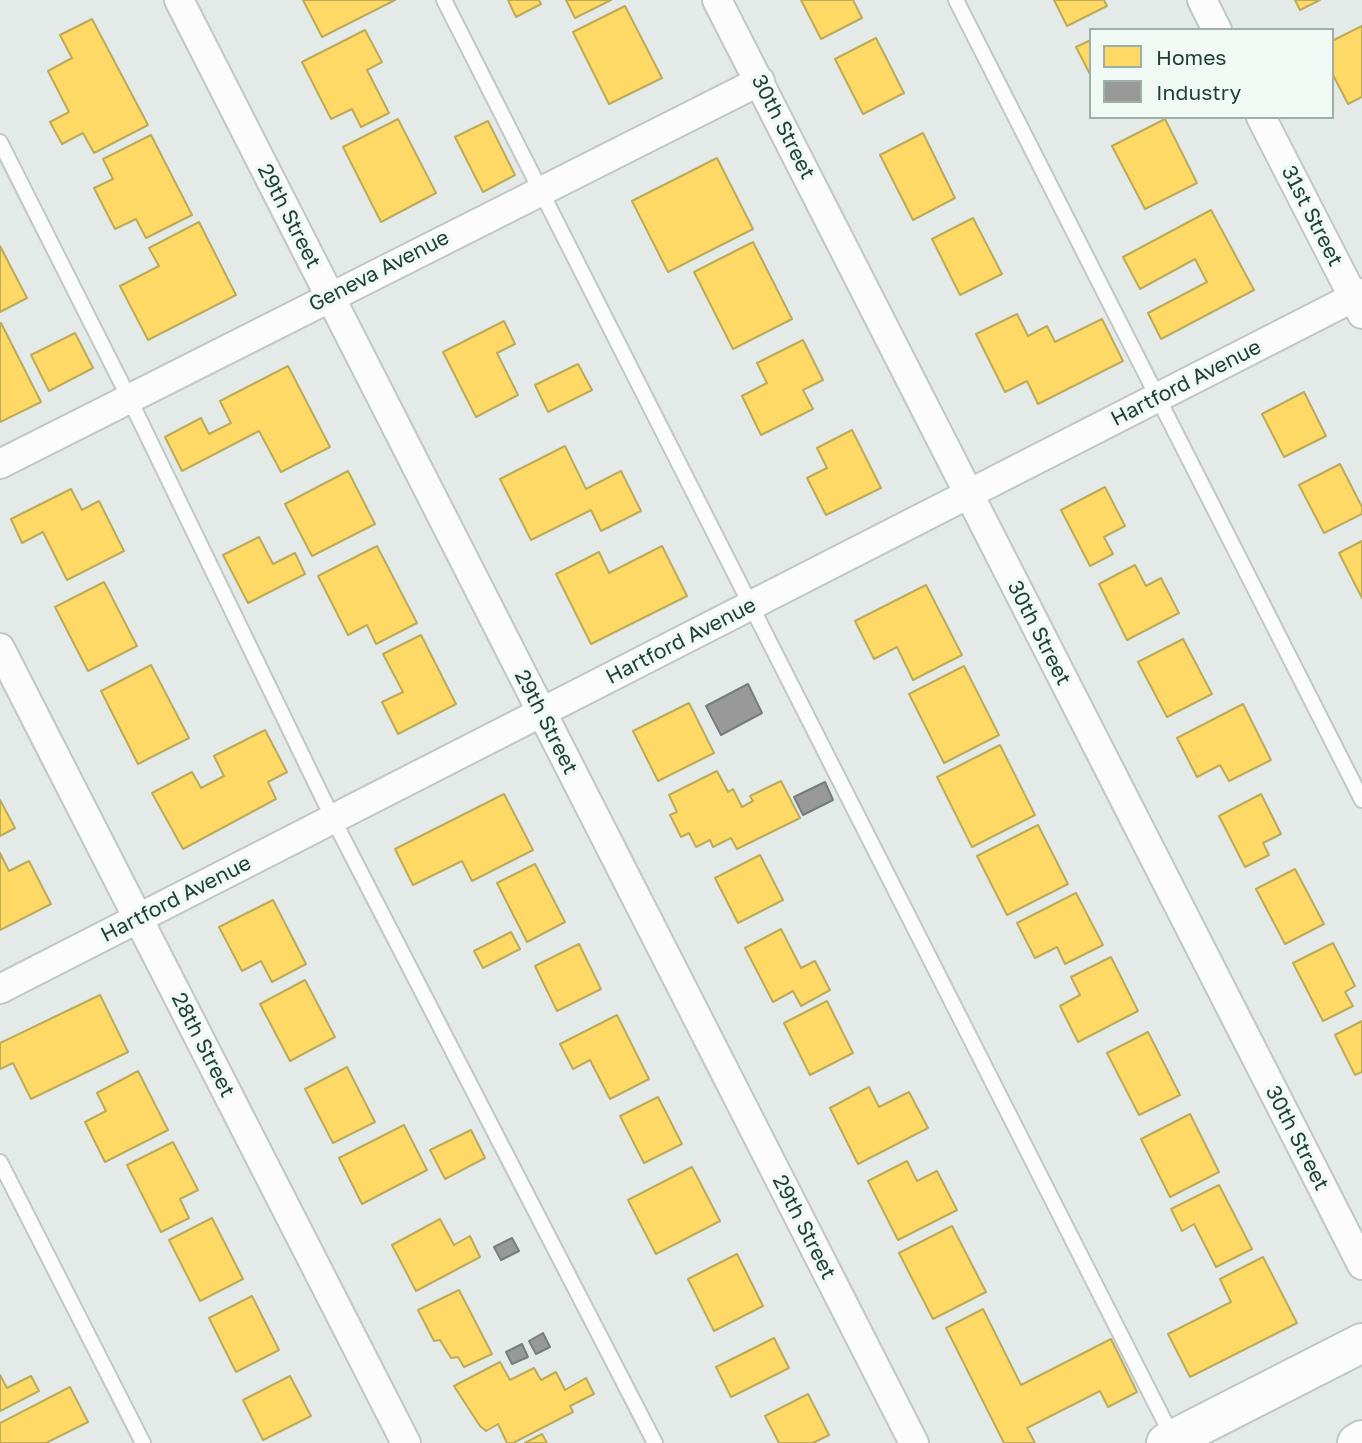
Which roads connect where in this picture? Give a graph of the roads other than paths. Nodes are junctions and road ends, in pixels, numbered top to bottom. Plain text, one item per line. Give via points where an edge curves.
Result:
1 (179, 0) edge
2 (444, 0) edge
3 (718, 0) edge
4 (957, 0) edge
5 (1202, 0) edge
6 (1216, 28) edge
7 (760, 81) junction
8 (1262, 119) edge
9 (0, 142) edge
10 (541, 190) junction
11 (330, 296) junction
12 (1359, 301) edge
13 (129, 398) junction
14 (1156, 398) junction
15 (0, 464) edge
16 (968, 494) junction
17 (752, 605) junction
18 (0, 648) edge
19 (542, 712) junction
20 (1362, 800) edge
21 (333, 819) junction
22 (138, 918) junction
23 (0, 989) edge
24 (0, 1161) edge
25 (1362, 1265) edge
26 (1362, 1343) edge
27 (1362, 1440) edge
28 (1169, 1441) edge
29 (144, 1443) edge
30 (406, 1443) edge
31 (655, 1443) edge
32 (914, 1443) edge
33 (1357, 1443) edge

1 - 11 street, 29th Street
2 - 10 lane
3 - 7 street, 30th Street
4 - 14 lane
5 - 6 street
7 - 10 street, Geneva Avenue
7 - 16 street, 30th Street
8 - 12 street, 31st Street
9 - 13 lane
10 - 11 street, Geneva Avenue
10 - 17 lane
11 - 13 street, Geneva Avenue
11 - 19 street, 29th Street
12 - 14 street, Hartford Avenue
13 - 15 street, Geneva Avenue
13 - 21 lane
14 - 16 street, Hartford Avenue
14 - 20 lane
16 - 17 street, Hartford Avenue
16 - 25 street, 30th Street
17 - 19 street, Hartford Avenue
17 - 28 lane
18 - 22 street, 28th Street
19 - 21 street, Hartford Avenue
19 - 32 street, 29th Street
21 - 22 street, Hartford Avenue
21 - 31 lane
22 - 23 street, Hartford Avenue
22 - 30 street, 28th Street
24 - 29 lane
26 - 28 main road
27 - 33 main road

